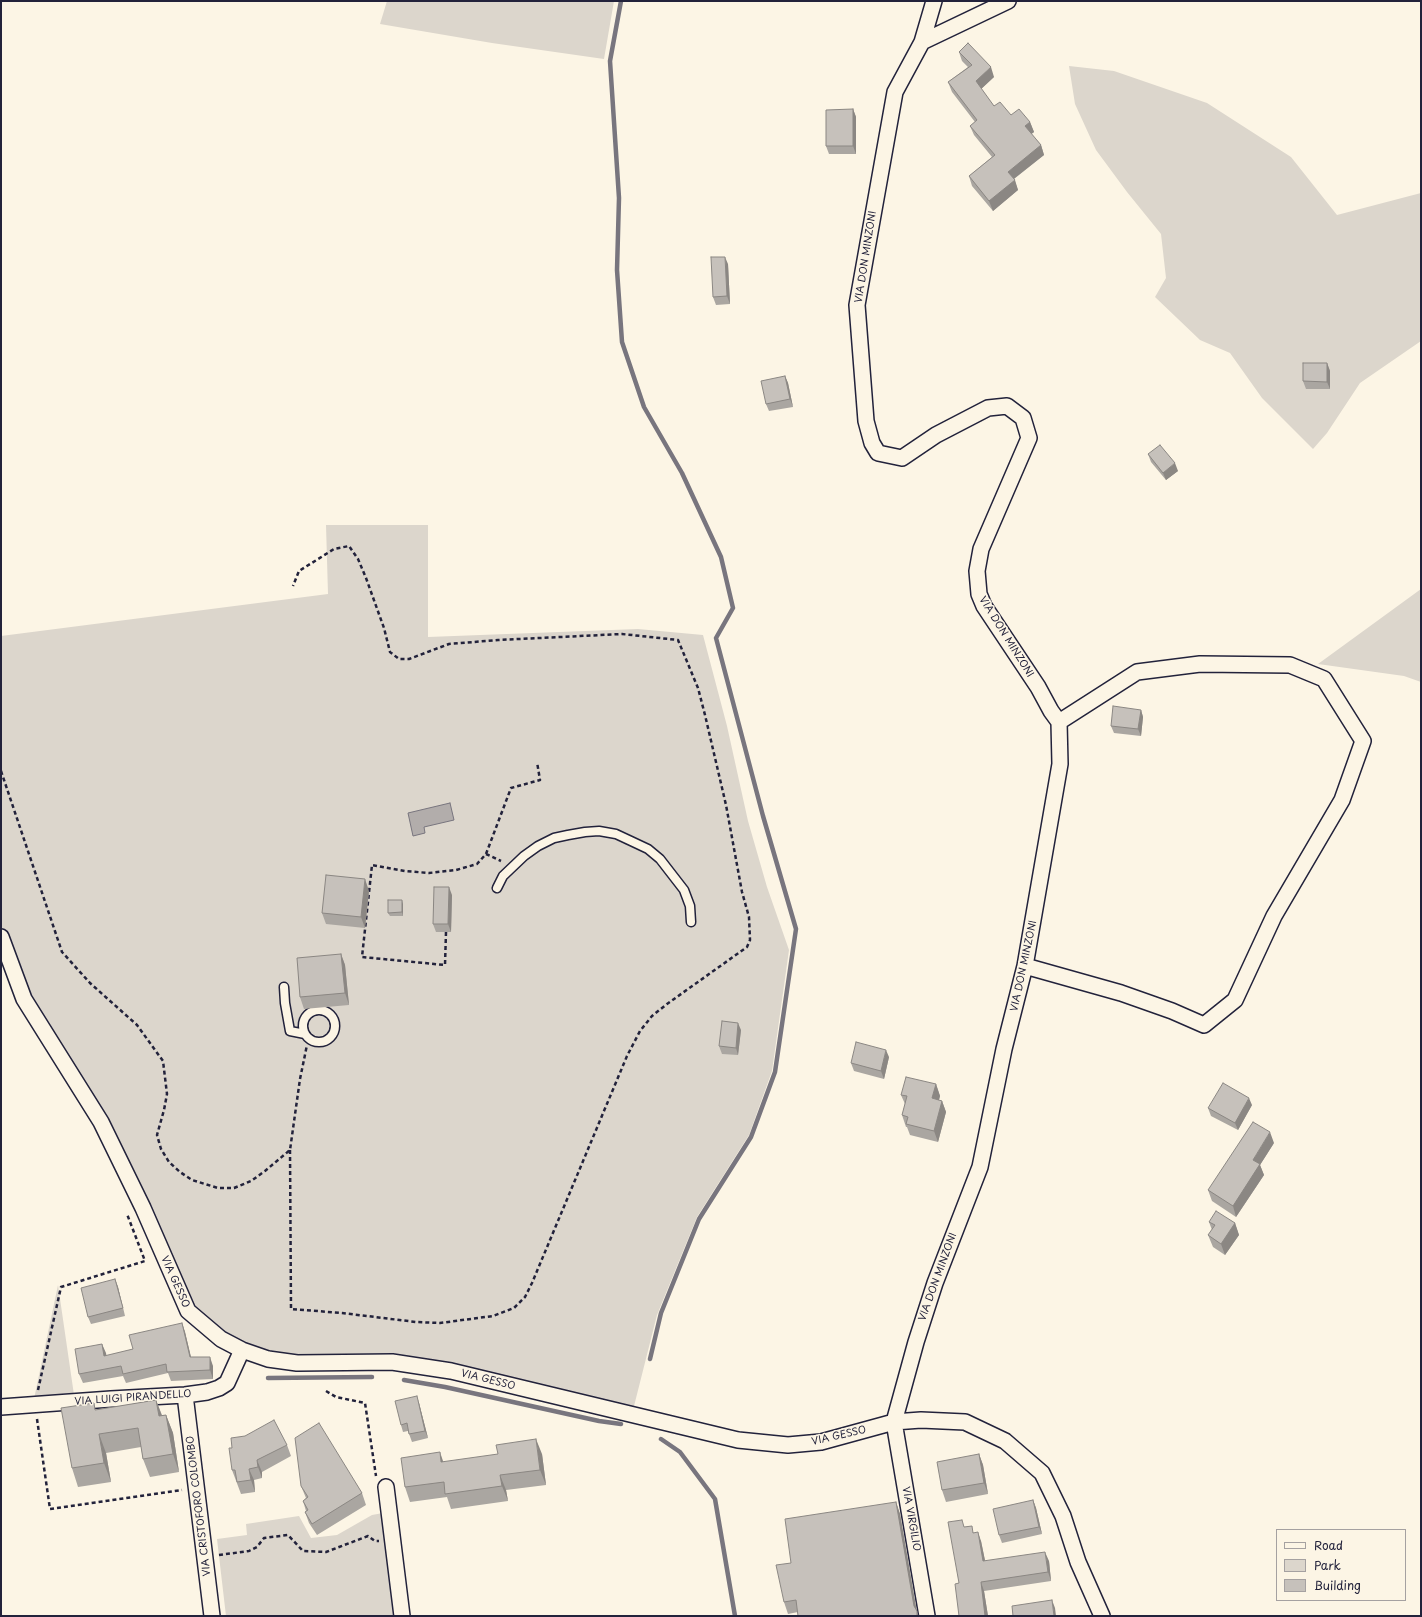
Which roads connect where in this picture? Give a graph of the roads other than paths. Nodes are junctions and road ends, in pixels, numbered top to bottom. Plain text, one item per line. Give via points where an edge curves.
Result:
1 (934, 1) edge
2 (1008, 1) edge
3 (922, 42) junction
4 (1059, 722) junction
5 (497, 888) dead end
6 (691, 922) dead end
7 (1, 937) edge
8 (1025, 966) junction
9 (284, 987) dead end
10 (306, 1036) road end
11 (242, 1350) junction
12 (185, 1396) junction
13 (1, 1407) edge
14 (894, 1422) junction
15 (382, 1483) road end
16 (212, 1616) edge
17 (402, 1616) edge
18 (927, 1616) edge
19 (1102, 1616) edge

1 - 3 street
2 - 3 street
3 - 4 street, VIA DON MINZONI via 895,92 857,306 866,420 878,453 902,458 936,435 988,408 1007,406 1023,418 1029,438 981,550 977,571 979,594 984,606
4 - 8 street, VIA DON MINZONI via 1060,764
4 - 8 street via 1138,672 1200,664 1290,665 1324,679 1362,741 1342,800 1274,916 1235,1000 1204,1025 1121,993
5 - 6 lane via 502,876 538,846 554,838 600,831 616,834 648,849 668,868 684,890 690,906
7 - 11 street, VIA GESSO via 24,999 101,1122 143,1208 188,1311 221,1339
8 - 14 street, VIA DON MINZONI via 1004,1049 980,1167 935,1283
9 - 10 lane via 284,1004 290,1031
11 - 12 street, VIA LUIGI PIRANDELLO via 227,1383 207,1392
11 - 14 street, VIA GESSO via 268,1359 297,1363 392,1362 451,1371 738,1440 788,1445 821,1442
12 - 13 street, VIA LUIGI PIRANDELLO
12 - 16 street, VIA CRISTOFORO COLOMBO
14 - 18 street, VIA VIRGILIO
14 - 19 street, VIA GESSO via 965,1422 1005,1441 1042,1473 1063,1516 1078,1562
15 - 17 street

